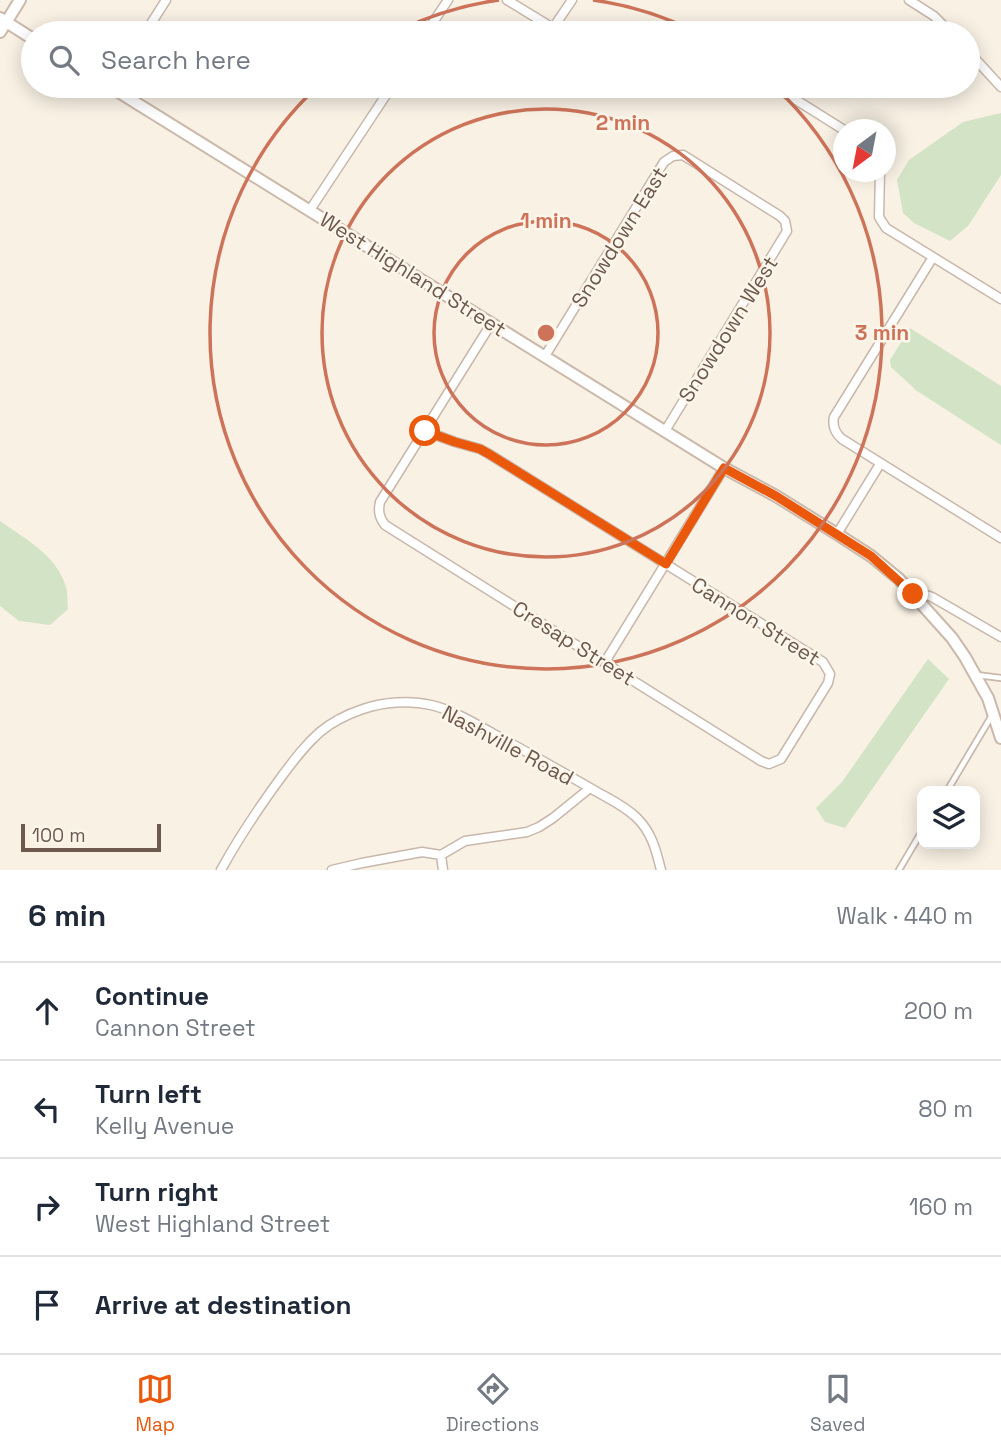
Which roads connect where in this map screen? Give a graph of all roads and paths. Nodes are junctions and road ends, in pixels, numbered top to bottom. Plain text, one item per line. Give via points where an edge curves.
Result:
1 (20, 0) edge
2 (166, 0) edge
3 (448, 0) edge
4 (507, 0) edge
5 (572, 0) edge
6 (909, 0) edge
7 (3, 20) edge
8 (153, 21) edge
9 (434, 21) edge
10 (541, 21) edge
11 (562, 21) edge
12 (939, 21) edge
13 (21, 31) edge
14 (0, 32) edge
15 (980, 64) edge
16 (1001, 87) edge
17 (129, 98) edge
18 (384, 98) edge
19 (793, 98) edge
20 (833, 123) edge
21 (673, 156) joint
22 (880, 182) edge
23 (310, 210) junction
24 (933, 257) junction
25 (1001, 299) edge
26 (491, 324) junction
27 (545, 356) junction
28 (425, 431) junction
29 (665, 431) junction
30 (880, 464) junction
31 (724, 468) junction
32 (837, 534) junction
33 (1001, 538) edge
34 (666, 564) junction
35 (913, 594) junction
36 (1001, 637) edge
37 (605, 662) junction
38 (976, 675) junction
39 (1001, 678) edge
40 (993, 713) junction
41 (1001, 738) edge
42 (776, 762) joint
43 (950, 786) edge
44 (590, 788) junction
45 (917, 839) edge
46 (441, 855) junction
47 (221, 870) edge
48 (332, 870) edge
49 (443, 870) edge
50 (661, 870) edge
51 (899, 870) edge

1 - 7 street
2 - 8 street
3 - 9 street
4 - 10 street
5 - 11 street
6 - 12 street
7 - 13 street
7 - 14 street
15 - 16 street
17 - 23 street, West Highland Street
18 - 23 street
19 - 20 street
21 - 27 street, Snowdown East via 664,162
21 - 29 street, Snowdown West via 683,155 780,216 787,231
22 - 24 street via 882,223
23 - 26 street, West Highland Street
24 - 25 street
24 - 30 street via 834,417 836,434
26 - 27 street, West Highland Street
26 - 28 street
27 - 29 street, West Highland Street
28 - 34 street, Cannon Street via 480,449
28 - 37 street, Cresap Street via 380,502 379,514 385,524
29 - 31 street, West Highland Street
30 - 32 street
30 - 33 street
31 - 32 street, West Highland Street
31 - 34 street
32 - 35 street, West Highland Street via 871,556
34 - 37 street
34 - 42 street, Cannon Street via 823,662 829,671 828,683
35 - 36 street, West Highland Street via 932,597
35 - 38 street via 952,638
37 - 42 street, Cresap Street via 761,761
38 - 39 lane
38 - 40 street
40 - 41 street
40 - 43 lane
44 - 46 street via 539,827 465,841
44 - 47 street, Nashville Road via 450,711 414,702 364,708 323,730 300,751
44 - 50 street, Nashville Road via 638,818 654,842
45 - 51 lane
46 - 48 street via 422,852
46 - 49 street

